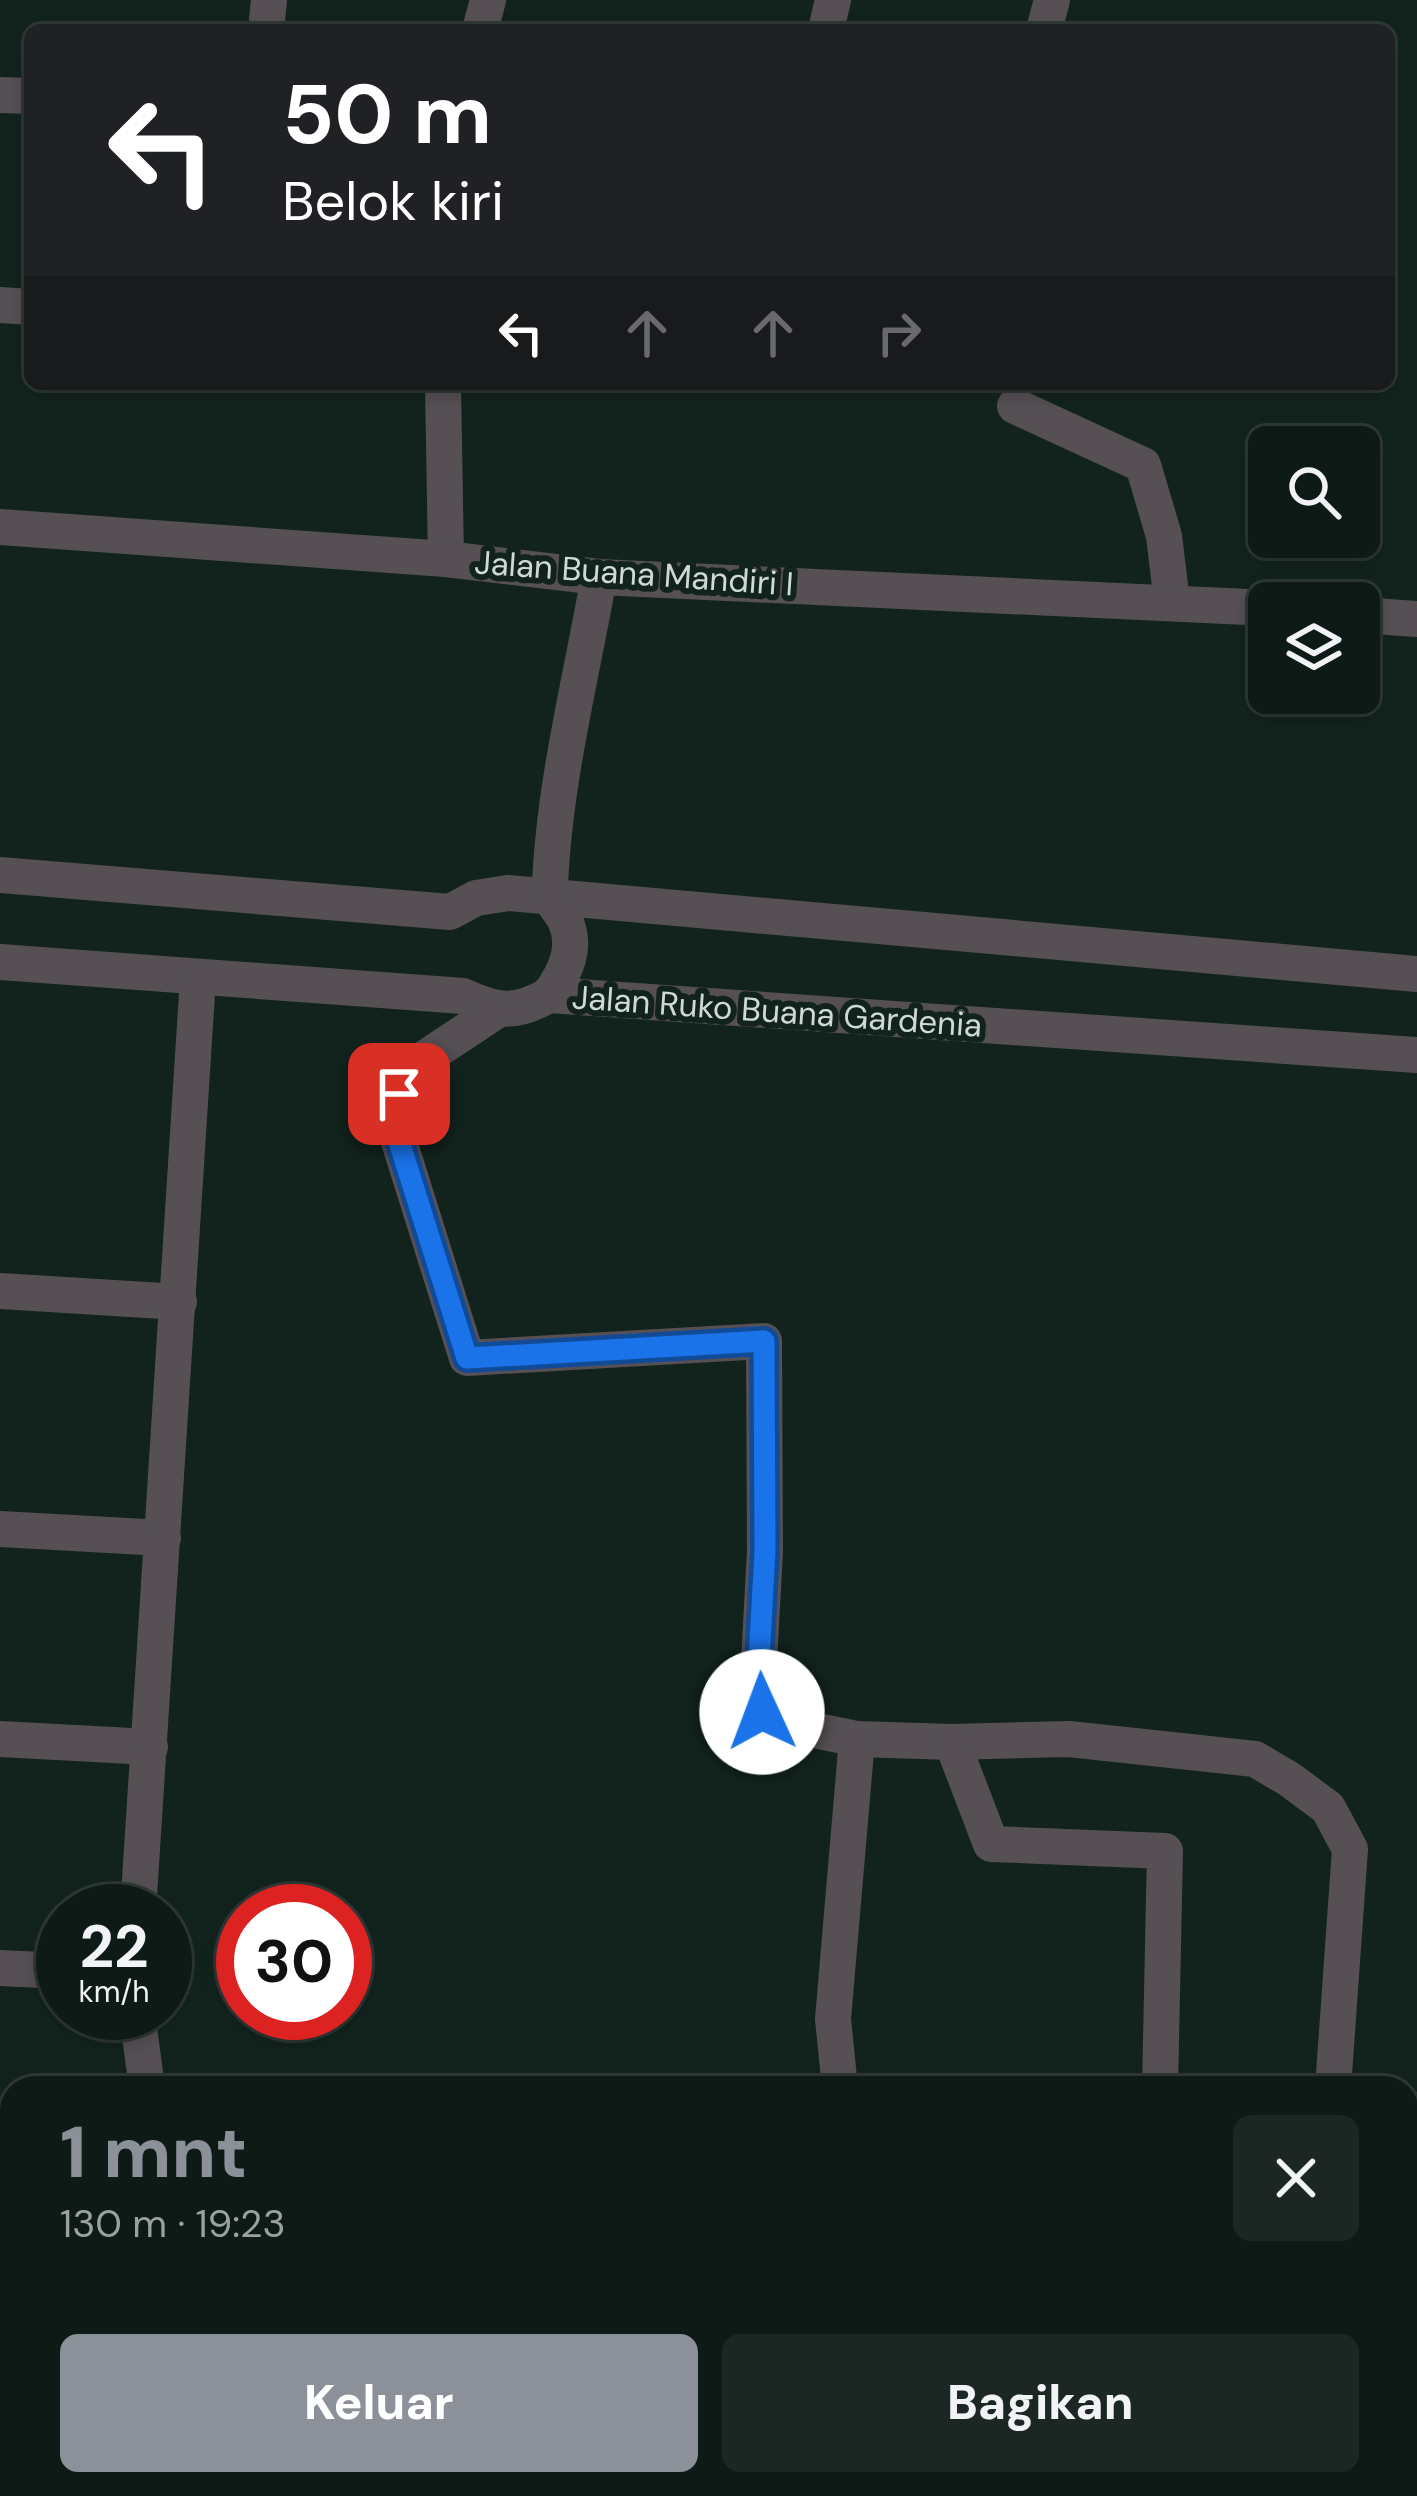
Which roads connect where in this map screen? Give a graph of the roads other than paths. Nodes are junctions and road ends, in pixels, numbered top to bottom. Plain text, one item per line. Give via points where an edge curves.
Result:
1 (442, 390) edge
2 (1015, 406) dead end
3 (0, 527) edge
4 (446, 559) junction
5 (599, 577) junction
6 (1172, 602) junction
7 (1248, 607) edge
8 (1380, 616) edge
9 (1417, 619) edge
10 (0, 875) edge
11 (550, 898) junction
12 (0, 962) edge
13 (1417, 974) edge
14 (199, 978) junction
15 (549, 995) junction
16 (496, 1011) junction
17 (1417, 1055) edge
18 (0, 1291) edge
19 (179, 1301) junction
20 (0, 1529) edge
21 (163, 1538) junction
22 (857, 1738) junction
23 (0, 1739) edge
24 (952, 1742) junction
25 (150, 1747) junction
26 (141, 1884) edge
27 (0, 1968) edge
28 (36, 1970) edge
29 (141, 2040) edge
30 (145, 2076) edge
31 (840, 2076) edge
32 (1160, 2076) edge
33 (1334, 2076) edge

1 - 4 street
2 - 6 street via 1143,465
3 - 4 street, Jalan Buana Mandiri I
4 - 5 street, Jalan Buana Mandiri I
5 - 6 street, Jalan Buana Mandiri I
5 - 11 street via 552,845
6 - 7 street, Jalan Buana Mandiri I
8 - 9 street
10 - 11 street via 450,912 491,894
11 - 13 street
11 - 15 street via 563,916 570,954
12 - 14 street
14 - 16 street via 463,996
14 - 19 street
15 - 16 street, Jalan Ruko Buana Gardenia via 525,1009
15 - 17 street, Jalan Ruko Buana Gardenia
16 - 22 street, Jalan Ruko Buana Gardenia via 407,1070 392,1119 467,1358 764,1341 757,1697 762,1712 780,1723
18 - 19 street
19 - 21 street
20 - 21 street
21 - 25 street
22 - 24 street
22 - 31 street via 833,2019
23 - 25 street
24 - 32 street via 991,1844 1165,1851
24 - 33 street via 1069,1739 1255,1759 1328,1808 1350,1850
25 - 26 street
27 - 28 street
29 - 30 street

